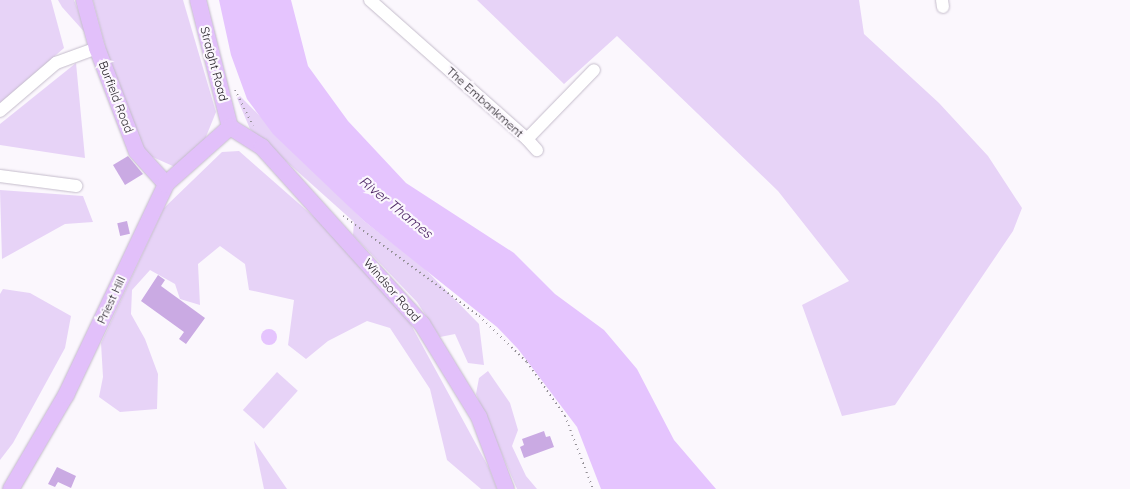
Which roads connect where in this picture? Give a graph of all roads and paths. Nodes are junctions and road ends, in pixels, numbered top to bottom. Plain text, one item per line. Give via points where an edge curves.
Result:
1 (84, 0) edge
2 (198, 0) edge
3 (370, 0) edge
4 (97, 48) junction
5 (594, 70) dead end
6 (234, 89) dead end
7 (0, 111) edge
8 (230, 127) junction
9 (256, 133) dead end
10 (527, 139) junction
11 (537, 150) dead end
12 (0, 176) edge
13 (166, 184) junction
14 (76, 186) dead end
15 (335, 210) dead end
16 (11, 489) edge
17 (506, 489) edge
18 (593, 489) edge

1 - 4 main road, Burfield Road
2 - 8 main road, Straight Road
3 - 10 street, The Embankment
4 - 7 street via 56,63
4 - 13 main road, Burfield Road via 137,152
5 - 10 street, The Embankment
6 - 9 path
8 - 13 main road, Priest Hill
8 - 17 main road, Windsor Road via 262,147 422,324 479,417
10 - 11 street
12 - 14 street
13 - 16 main road, Priest Hill via 66,395
15 - 18 path via 479,316 527,362 565,416

